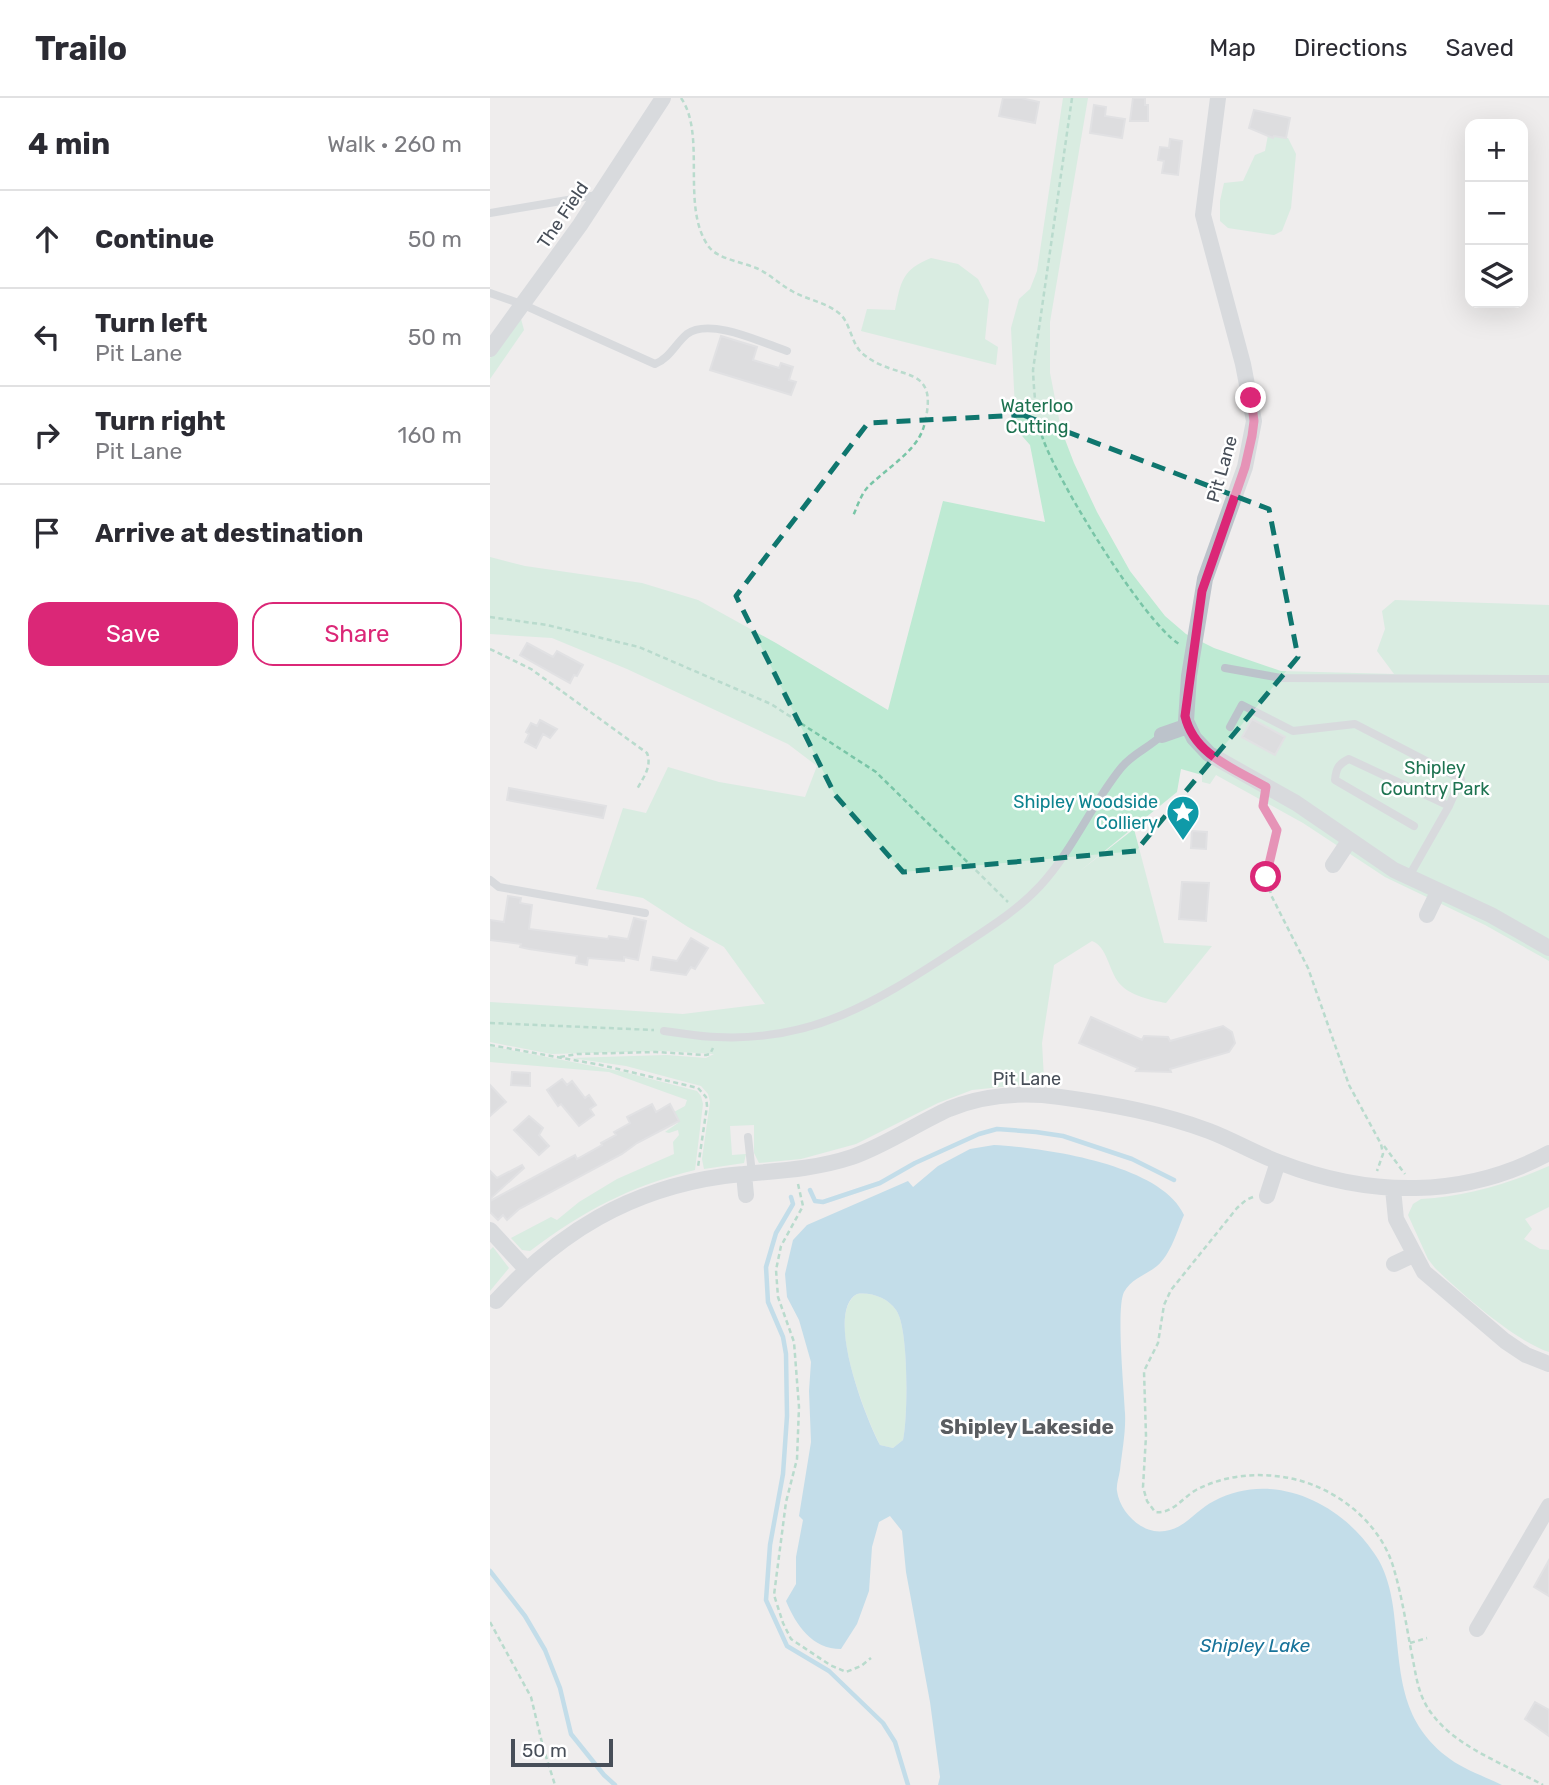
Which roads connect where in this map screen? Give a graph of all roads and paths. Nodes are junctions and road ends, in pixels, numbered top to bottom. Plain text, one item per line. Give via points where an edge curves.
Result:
1 (663, 98) edge
2 (681, 98) edge
3 (1072, 98) edge
4 (1218, 98) edge
5 (600, 195) junction
6 (490, 213) edge
7 (490, 293) edge
8 (524, 305) junction
9 (490, 349) edge
10 (788, 351) dead end
11 (853, 516) dead end
12 (490, 617) edge
13 (490, 649) edge
14 (1193, 651) junction
15 (1225, 668) dead end
16 (1549, 679) edge
17 (1188, 726) junction
18 (1230, 727) dead end
19 (1162, 735) joint
20 (1266, 787) junction
21 (637, 789) dead end
22 (1449, 806) junction
23 (1414, 826) dead end
24 (1349, 841) junction
25 (1333, 865) dead end
26 (1408, 878) junction
27 (490, 880) edge
28 (1438, 892) junction
29 (1016, 909) junction
30 (645, 913) dead end
31 (1427, 915) dead end
32 (1549, 948) edge
33 (490, 1024) edge
34 (664, 1031) joint
35 (716, 1038) junction
36 (490, 1045) edge
37 (556, 1058) junction
38 (748, 1137) dead end
39 (1381, 1144) junction
40 (1549, 1153) edge
41 (1278, 1162) junction
42 (794, 1170) junction
43 (748, 1174) junction
44 (700, 1181) junction
45 (1369, 1187) junction
46 (1394, 1189) junction
47 (1411, 1189) junction
48 (746, 1195) dead end
49 (1267, 1196) joint
50 (490, 1230) edge
51 (1413, 1255) junction
52 (1394, 1264) dead end
53 (527, 1269) junction
54 (496, 1301) dead end
55 (1549, 1364) edge
56 (1549, 1506) edge
57 (490, 1622) edge
58 (1477, 1629) dead end
59 (1427, 1638) dead end
60 (1410, 1643) junction
61 (871, 1658) dead end
62 (555, 1785) edge
63 (1543, 1785) edge

1 - 5 street, The Field
2 - 11 path via 690,116 698,219 714,253 771,275 791,291 841,314 861,353 925,385 929,397 923,429 904,455 866,489
3 - 14 path via 1033,370 1041,431 1074,499 1139,599 1175,642
4 - 14 street, Pit Lane via 1203,215 1254,421 1245,467 1205,579
5 - 6 lane
5 - 8 street, The Field
7 - 8 lane
8 - 9 street, The Field
8 - 10 lane via 655,364 691,332 709,327
12 - 29 path via 639,647 771,704 876,772
13 - 21 path via 531,669 647,753 648,768
14 - 17 street, Pit Lane via 1186,703
15 - 16 lane via 1281,678
17 - 19 street
17 - 20 street via 1209,754
18 - 22 lane via 1242,705 1293,731 1355,724 1461,779
19 - 29 lane via 1127,760 1058,865
20 - 24 street
20 - 39 path via 1263,806 1277,830 1266,870 1270,895 1308,968 1349,1085
22 - 23 lane via 1349,760 1342,762 1335,780
22 - 26 lane
24 - 25 street
24 - 26 street
26 - 28 street
27 - 30 lane via 499,887
28 - 31 street
28 - 32 street
29 - 35 lane via 858,1010 803,1030
33 - 34 path
34 - 35 lane
35 - 37 path via 706,1055 656,1052
36 - 37 path
37 - 44 path via 698,1088 707,1101 698,1157
38 - 43 lane
39 - 45 path via 1381,1165
39 - 47 path via 1402,1168
40 - 47 street, Pit Lane via 1491,1176
41 - 42 street, Pit Lane via 1208,1131 1149,1113 1057,1097 1014,1095 960,1105 860,1154
41 - 45 street, Pit Lane
41 - 49 street
42 - 43 street, Pit Lane
42 - 61 path via 803,1206 781,1246 776,1282 794,1342 798,1448 779,1543 775,1595 789,1636 830,1665 846,1672
43 - 44 street, Pit Lane
43 - 48 street
44 - 53 street, Pit Lane via 616,1208 576,1230
45 - 46 street, Pit Lane
46 - 47 street, Pit Lane
46 - 51 street via 1396,1219
49 - 60 path via 1250,1197 1241,1204 1166,1300 1158,1343 1144,1371 1145,1497 1154,1511 1166,1512 1195,1490 1251,1474 1295,1479 1327,1492 1351,1507 1381,1538 1393,1565
50 - 53 street
51 - 52 street
51 - 55 street via 1427,1276 1505,1341
53 - 54 street, Pit Lane
56 - 58 street
57 - 62 path via 531,1697
59 - 60 path
60 - 63 path via 1418,1689 1436,1720 1461,1742

